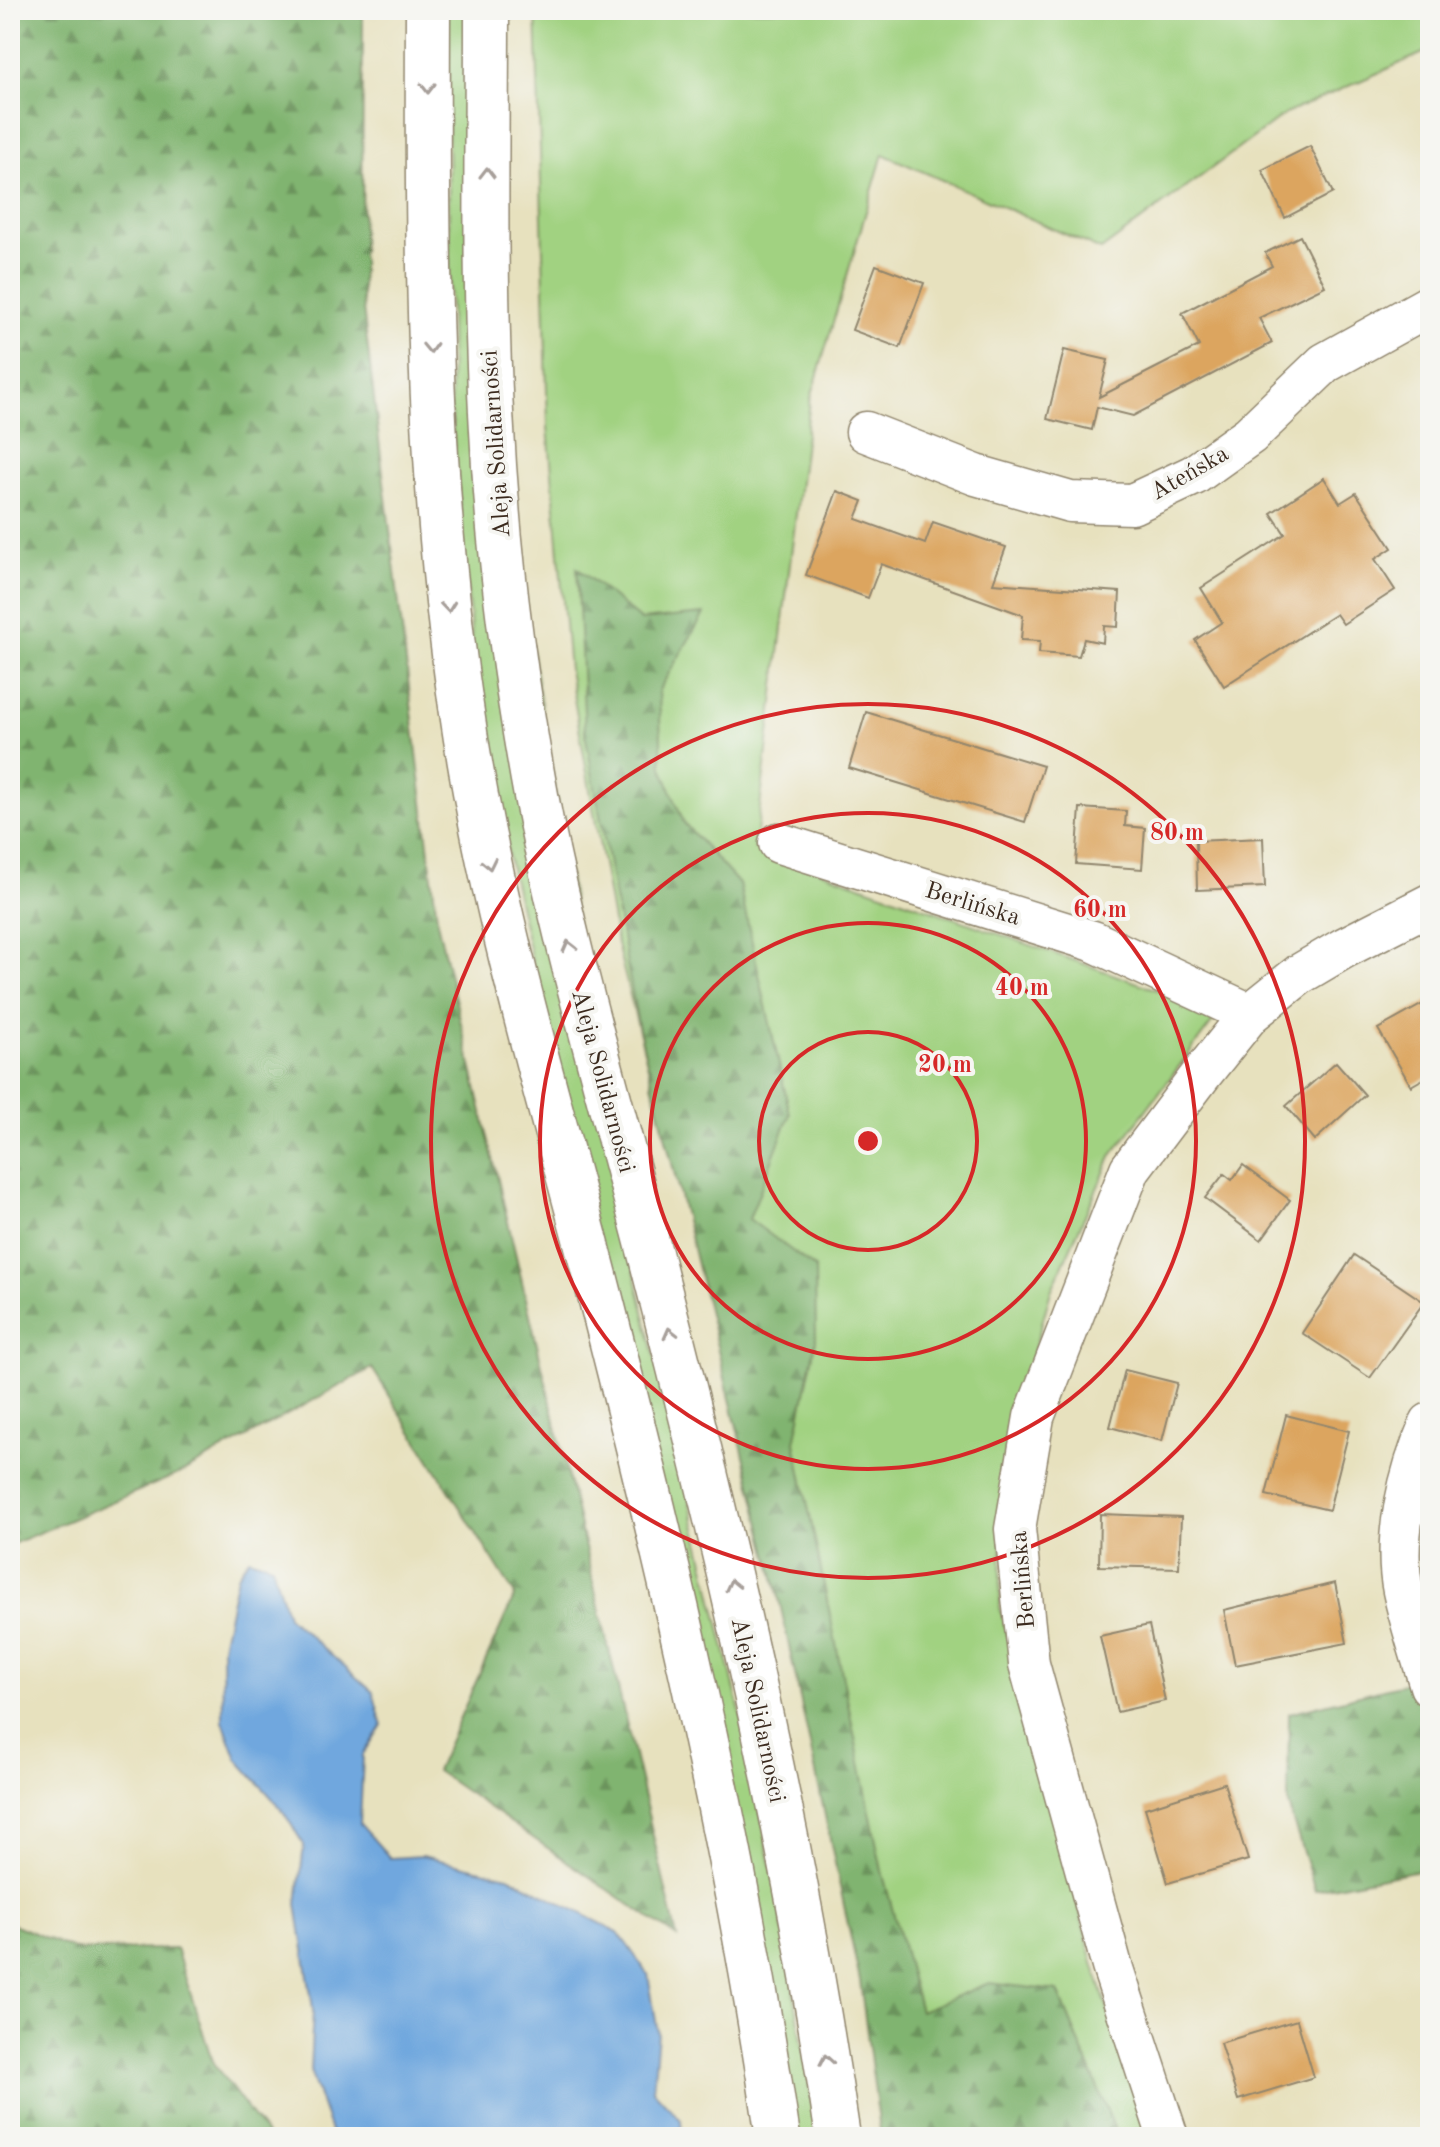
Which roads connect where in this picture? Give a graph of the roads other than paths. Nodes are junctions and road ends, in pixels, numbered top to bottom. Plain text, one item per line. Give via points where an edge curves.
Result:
1 (428, 10) edge
2 (487, 10) edge
3 (1430, 305) edge
4 (866, 432) dead end
5 (779, 843) dead end
6 (1430, 904) edge
7 (1250, 1014) junction
8 (1430, 1423) edge
9 (1430, 1686) edge
10 (778, 2137) edge
11 (838, 2137) edge
12 (1168, 2137) edge

1 -> 10 main road via 429,316 436,484 471,767 508,948 644,1470 700,1715
11 -> 2 main road, Aleja Solidarności via 761,1714 709,1485 565,930 527,741 506,601 491,408
3 - 4 street, Ateńska via 1325,363 1250,435 1194,475 1132,504 1070,502 976,475
5 - 7 street, Berlińska via 1093,941
6 - 7 street, Berlińska via 1300,974
7 - 12 street, Berlińska via 1130,1169 1034,1417 1015,1529 1029,1664 1112,1966
8 - 9 street via 1415,1456 1401,1529 1403,1589

